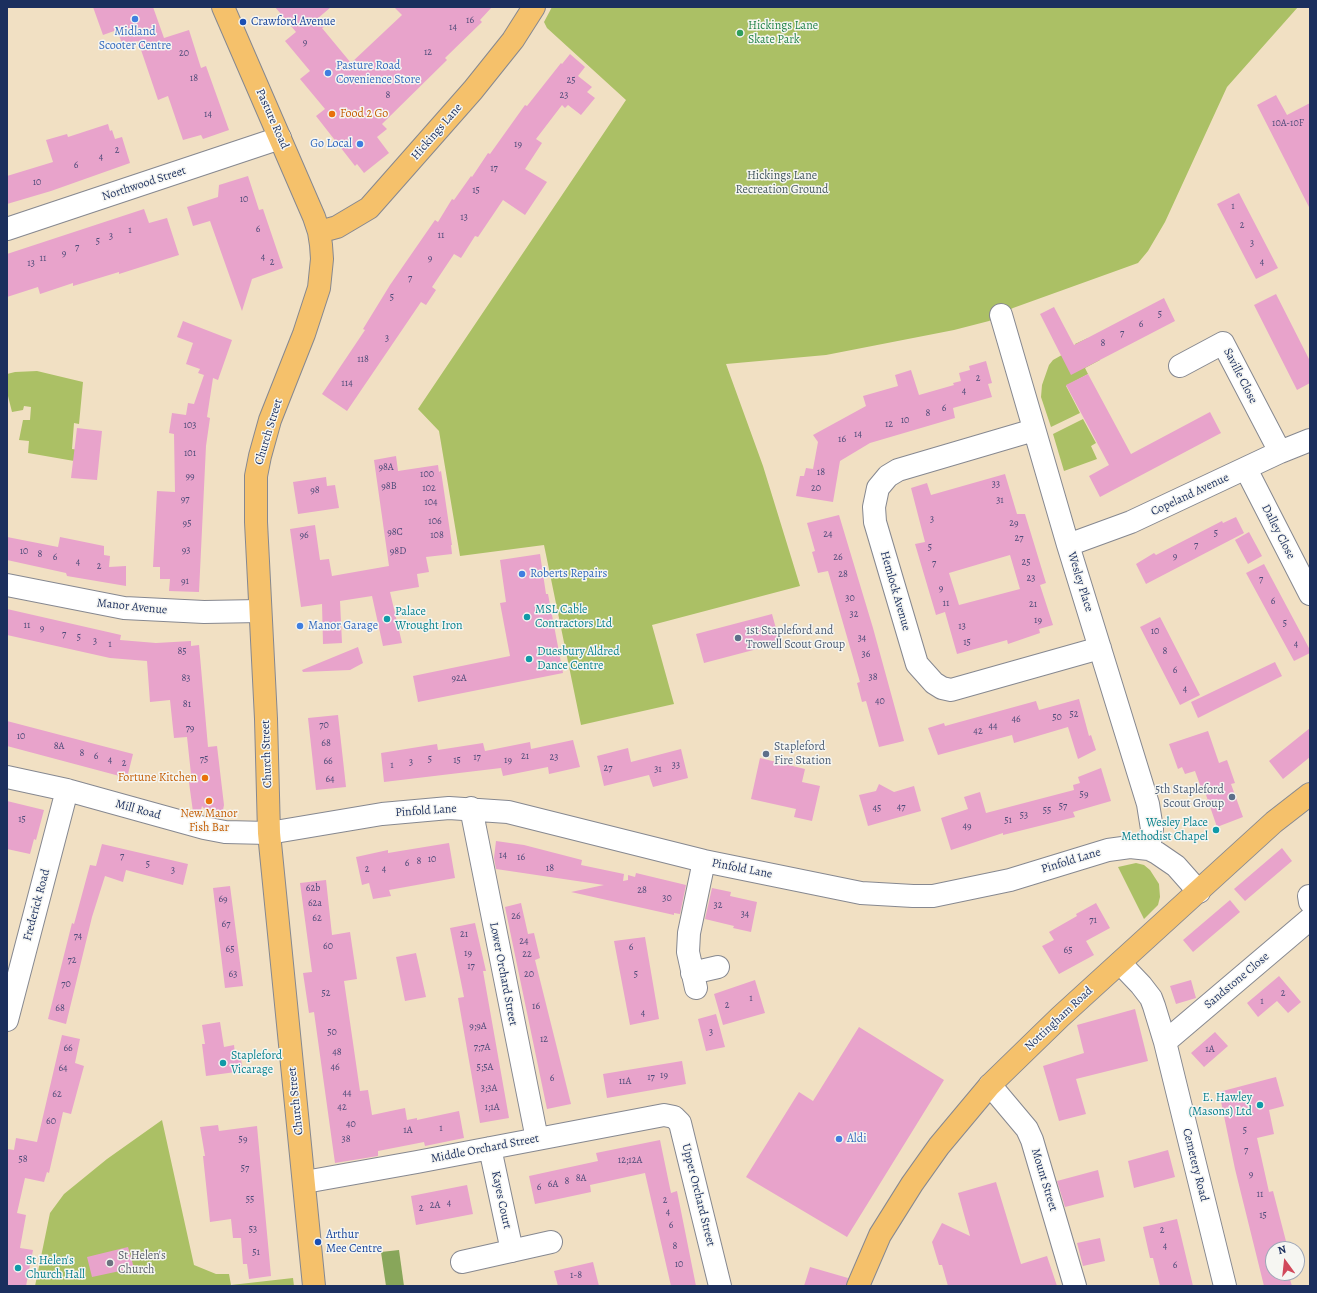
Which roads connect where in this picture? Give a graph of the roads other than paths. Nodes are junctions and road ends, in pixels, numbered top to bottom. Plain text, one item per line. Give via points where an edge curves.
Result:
1 (223, 7) edge
2 (534, 7) edge
3 (280, 138) junction
4 (7, 228) edge
5 (319, 232) junction
6 (1001, 315) dead end
7 (1180, 366) dead end
8 (1034, 430) junction
9 (1310, 440) edge
10 (1280, 452) junction
11 (1246, 469) junction
12 (1068, 545) junction
13 (7, 586) edge
14 (1310, 594) edge
15 (260, 611) junction
16 (1100, 648) junction
17 (7, 777) edge
18 (67, 790) junction
19 (1310, 794) edge
20 (471, 808) junction
21 (270, 833) junction
22 (1149, 849) junction
23 (704, 862) junction
24 (1199, 892) junction
25 (1310, 920) edge
26 (1120, 963) junction
27 (718, 967) dead end
28 (7, 1020) edge
29 (1165, 1042) junction
30 (990, 1085) junction
31 (664, 1115) joint
32 (538, 1139) junction
33 (490, 1148) junction
34 (305, 1182) junction
35 (551, 1242) dead end
36 (512, 1251) junction
37 (462, 1262) dead end
38 (314, 1286) edge
39 (720, 1286) edge
40 (858, 1286) edge
41 (1075, 1286) edge
42 (1225, 1286) edge

1 - 3 main road, Pasture Road
2 - 5 main road, Hickings Lane via 513,40 473,90 370,208 338,226
3 - 4 street, Northwood Street
3 - 5 main road, Pasture Road
5 - 15 main road, Church Street via 322,259 319,288 270,420 256,476
6 - 8 street, Wesley Place
7 - 10 street, Saville Close via 1223,343
8 - 12 street, Wesley Place
8 - 16 street, Hemlock Avenue via 898,470 888,476 878,488 874,507 875,522 916,664 934,684 951,690
9 - 10 street, Copeland Avenue
10 - 11 street, Copeland Avenue
11 - 12 street, Copeland Avenue via 1131,522
11 - 14 street, Dalley Close
12 - 16 street, Wesley Place
13 - 15 street, Manor Avenue via 124,608 204,612
15 - 21 main road, Church Street
16 - 22 street, Wesley Place via 1151,816
17 - 18 street, Mill Road
18 - 21 street, Mill Road via 204,828 225,832
18 - 28 street, Frederick Road
19 - 24 main road, Nottingham Road via 1274,822
20 - 21 street, Pinfold Lane via 382,814
20 - 23 street, Pinfold Lane via 508,812
20 - 32 street, Lower Orchard Street
21 - 34 main road, Church Street
22 - 23 street, Pinfold Lane via 1130,847 1108,850 1010,880 927,896 861,893
22 - 24 street, Pinfold Lane via 1176,866
23 - 27 street via 689,933 688,952 694,980
24 - 26 main road, Nottingham Road
25 - 29 street, Sandstone Close
26 - 29 street, Cemetery Road via 1151,998
26 - 30 main road, Nottingham Road
29 - 42 street, Cemetery Road
30 - 40 main road, Nottingham Road via 939,1146 912,1184 880,1235
30 - 41 street, Mount Street via 1027,1129 1032,1140
31 - 32 street, Middle Orchard Street
31 - 39 street, Upper Orchard Street via 674,1117 680,1123
32 - 33 street, Middle Orchard Street
33 - 34 street, Middle Orchard Street
33 - 36 street, Kayes Court
34 - 38 main road, Church Street
35 - 36 street
36 - 37 street

